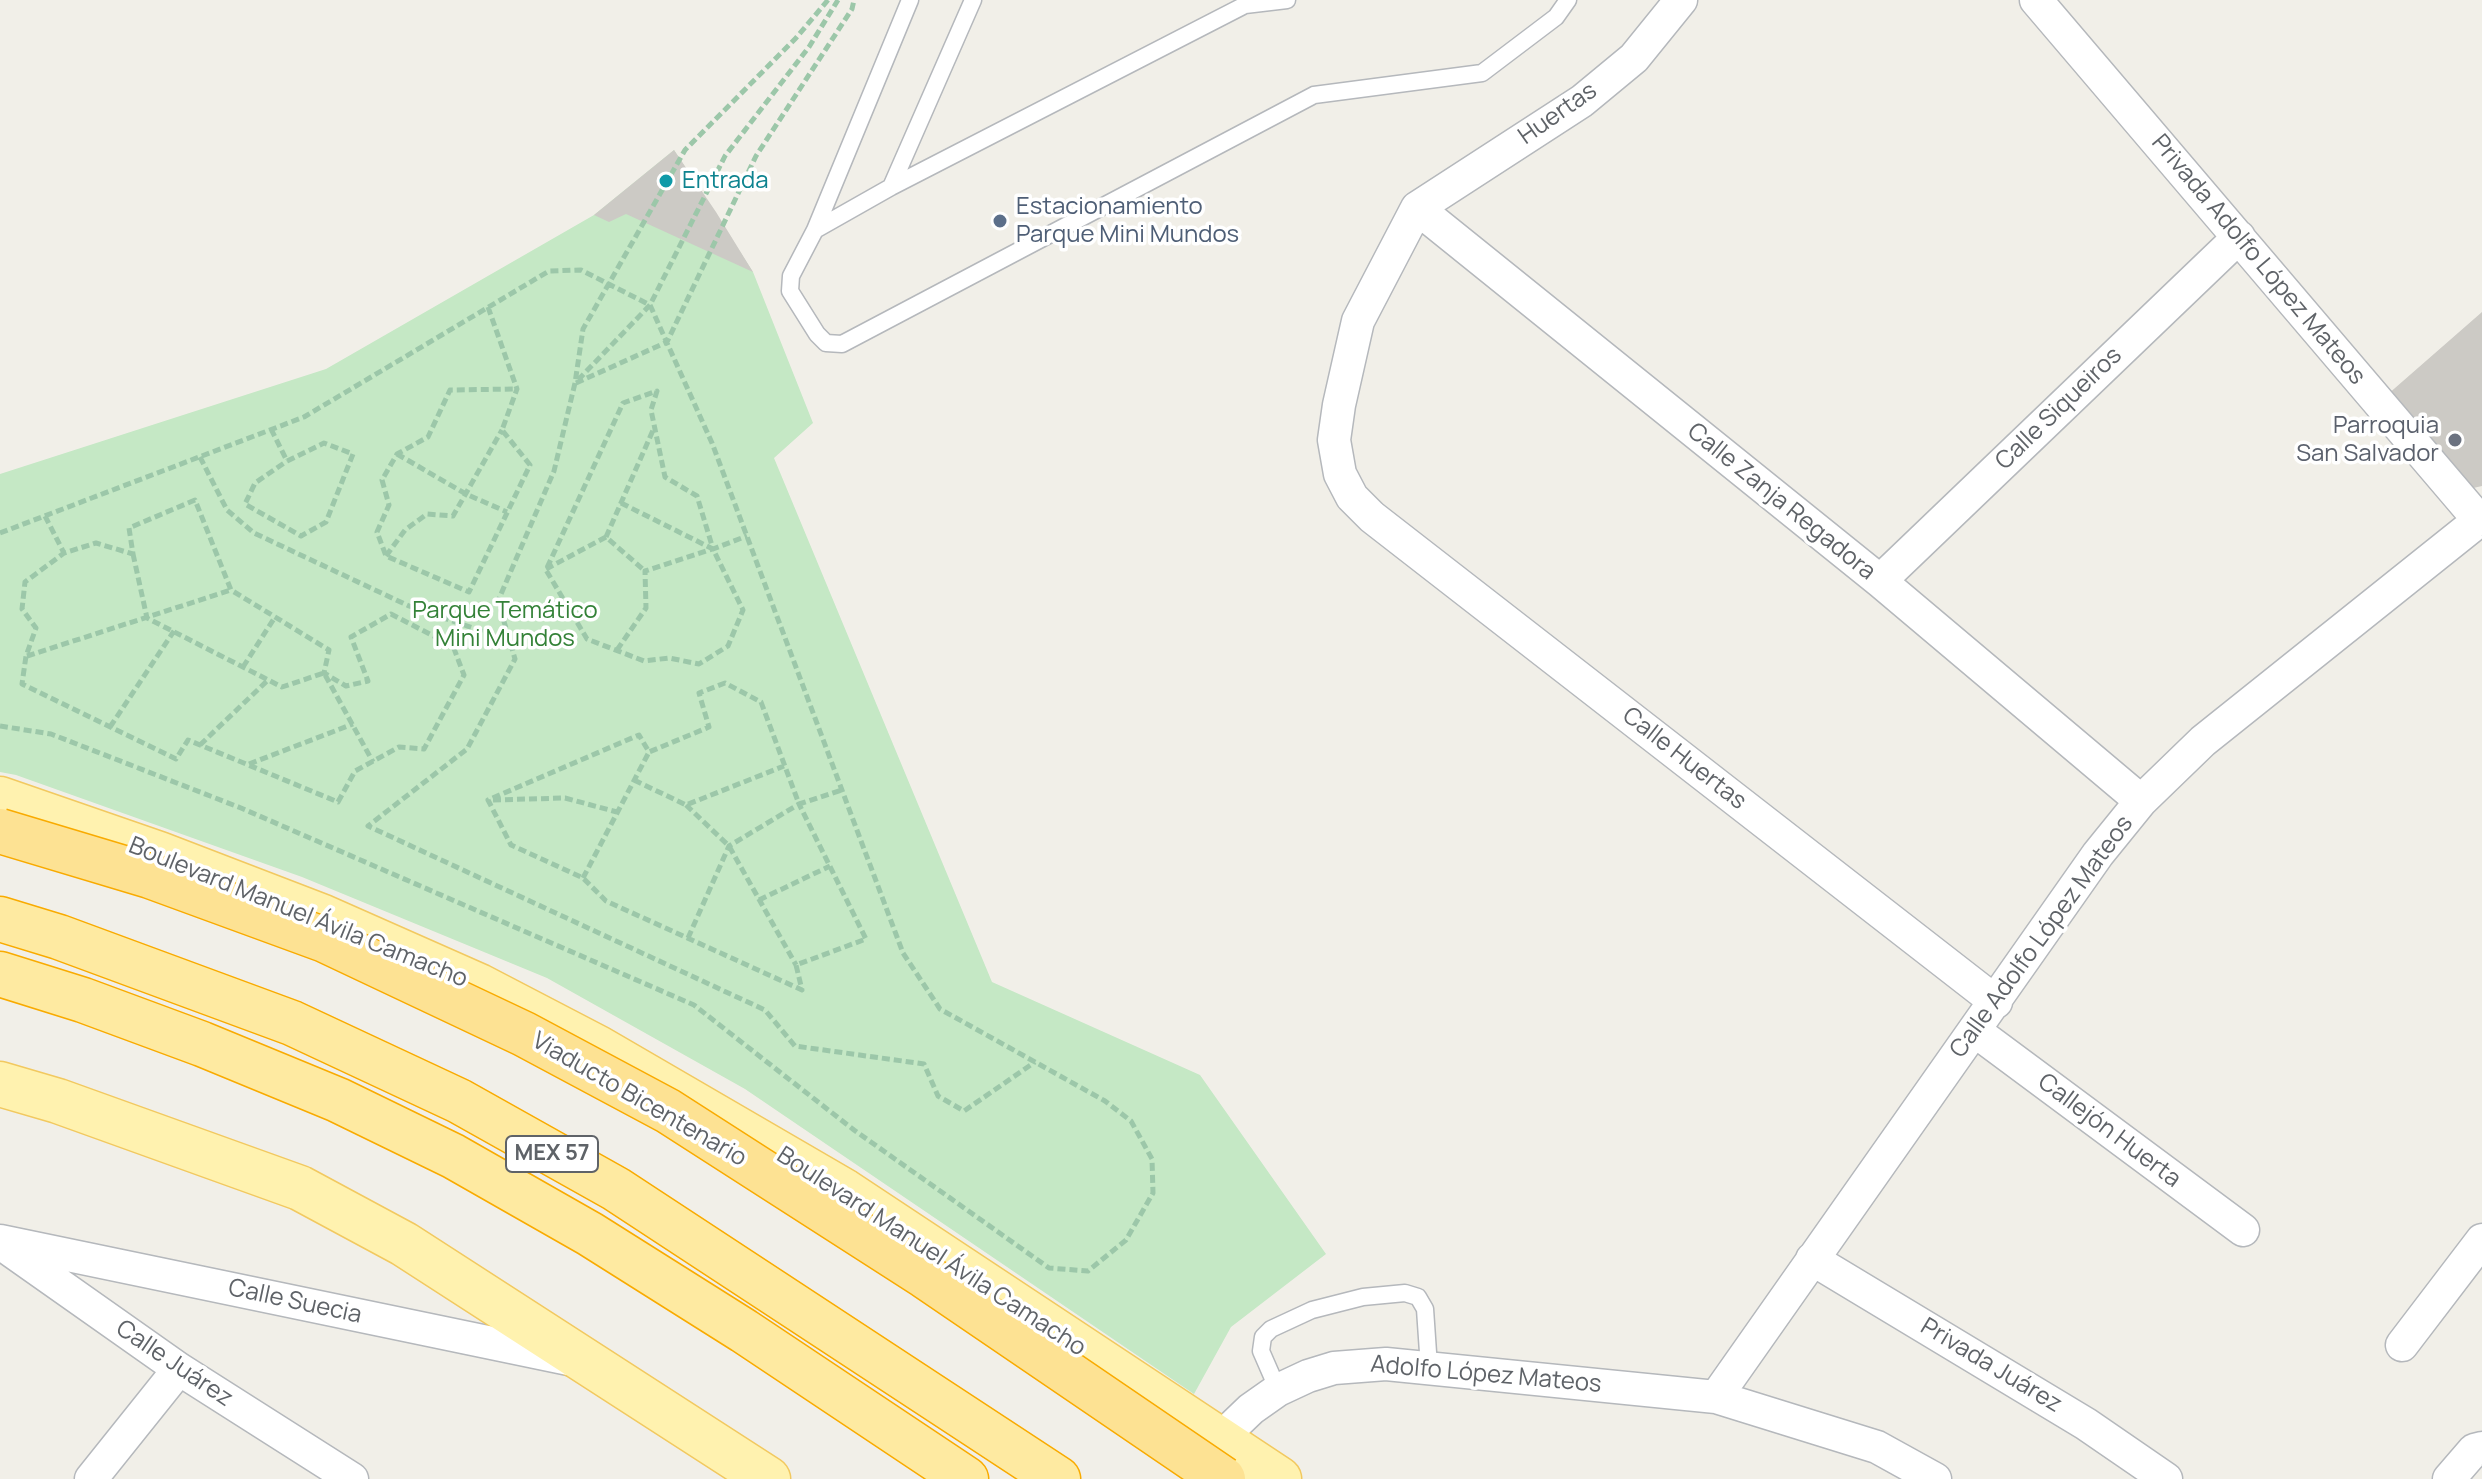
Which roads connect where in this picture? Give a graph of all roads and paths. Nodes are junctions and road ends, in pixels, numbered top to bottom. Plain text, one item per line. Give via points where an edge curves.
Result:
1 (828, 0) edge
2 (838, 0) edge
3 (854, 0) edge
4 (910, 0) edge
5 (973, 0) edge
6 (1287, 0) edge
7 (1568, 0) edge
8 (1681, 0) edge
9 (2036, 0) edge
10 (891, 187) junction
11 (1417, 208) junction
12 (815, 230) junction
13 (2239, 237) junction
14 (608, 284) junction
15 (650, 305) junction
16 (488, 307) junction
17 (667, 342) junction
18 (575, 383) junction
19 (517, 389) junction
20 (655, 427) junction
21 (271, 429) junction
22 (502, 430) junction
23 (397, 454) junction
24 (200, 457) junction
25 (287, 461) junction
26 (466, 494) junction
27 (621, 503) junction
28 (507, 512) junction
29 (45, 516) junction
30 (2480, 519) edge
31 (0, 533) edge
32 (747, 536) junction
33 (606, 537) junction
34 (713, 549) junction
35 (64, 553) junction
36 (133, 554) junction
37 (386, 556) junction
38 (546, 570) junction
39 (645, 571) junction
40 (1880, 581) junction
41 (231, 590) junction
42 (275, 617) junction
43 (147, 618) junction
44 (174, 631) junction
45 (509, 640) junction
46 (617, 650) junction
47 (26, 656) junction
48 (243, 667) junction
49 (324, 673) junction
50 (268, 680) junction
51 (353, 724) junction
52 (0, 726) edge
53 (110, 727) junction
54 (200, 745) junction
55 (649, 752) junction
56 (373, 762) junction
57 (247, 764) junction
58 (784, 766) junction
59 (634, 780) junction
60 (842, 790) junction
61 (0, 799) edge
62 (488, 800) junction
63 (2141, 801) junction
64 (799, 804) junction
65 (686, 805) junction
66 (617, 812) junction
67 (0, 831) edge
68 (729, 846) junction
69 (830, 866) junction
70 (583, 878) junction
71 (759, 900) junction
72 (0, 919) edge
73 (688, 938) junction
74 (796, 965) junction
75 (0, 974) edge
76 (1996, 1002) junction
77 (1975, 1031) junction
78 (1035, 1062) junction
79 (0, 1084) edge
80 (2243, 1230) dead end
81 (2482, 1240) edge
82 (0, 1242) edge
83 (1812, 1259) junction
84 (2402, 1345) dead end
85 (590, 1363) junction
86 (1429, 1367) junction
87 (179, 1369) junction
88 (1278, 1390) junction
89 (1716, 1397) junction
90 (1227, 1432) dead end
91 (2482, 1448) edge
92 (91, 1479) edge
93 (352, 1479) edge
94 (768, 1479) edge
95 (966, 1479) edge
96 (1058, 1479) edge
97 (1223, 1479) edge
98 (1279, 1479) edge
99 (1935, 1479) edge
100 (2166, 1479) edge
101 (2449, 1479) edge

1 - 14 path via 685,150
2 - 15 path via 809,47 725,156
3 - 17 path via 756,156
4 - 12 lane
5 - 10 lane
6 - 10 lane via 1245,5
7 - 12 lane via 1556,17 1482,73 1314,95 842,344 826,343 817,334 790,291 791,276
8 - 11 street, Huertas via 1634,58 1582,101
9 - 13 street, Privada Adolfo López Mateos
10 - 12 lane
11 - 40 street, Calle Zanja Regadora
11 - 76 street, Calle Huertas via 1358,321 1339,405 1334,440 1340,474 1352,497
13 - 30 street, Privada Adolfo López Mateos
13 - 40 street, Calle Siqueiros
14 - 15 path
14 - 16 path via 581,270 549,271
14 - 18 path via 583,329
15 - 17 path
15 - 18 path
16 - 19 path
16 - 21 path via 304,417
17 - 18 path
17 - 32 path
18 - 45 path via 554,471 498,601
19 - 22 path
19 - 23 path via 450,390 428,437
20 - 27 path
20 - 34 path via 665,477 697,496
20 - 38 path via 651,410 657,391 623,403
21 - 24 path
21 - 25 path
22 - 26 path
22 - 28 path via 530,465
23 - 26 path
23 - 37 path via 382,480 389,505 377,532
24 - 29 path
24 - 45 path via 227,510 254,533 409,606
25 - 25 path via 324,443 353,454 326,522 301,536 245,504 255,483
26 - 28 path
26 - 37 path via 453,516 427,514 405,530
27 - 33 path
27 - 34 path
28 - 37 path via 469,592
29 - 31 path
29 - 35 path
30 - 63 street, Calle Adolfo López Mateos via 2203,741
32 - 34 path
32 - 60 path
33 - 38 path
33 - 39 path
34 - 39 path
34 - 46 path via 743,610 728,646 699,664 669,658 644,661
35 - 36 path via 96,543
35 - 47 path via 25,582 22,609 36,628
36 - 41 path via 129,528 195,500
36 - 43 path
38 - 46 path via 587,639
39 - 46 path via 646,608
40 - 63 street, Calle Zanja Regadora
41 - 42 path
41 - 43 path
42 - 48 path
42 - 49 path via 329,650
43 - 44 path
43 - 47 path
44 - 48 path
44 - 53 path
45 - 78 path via 515,659 467,749 368,826 765,1010 795,1046 924,1064 938,1096 964,1111
47 - 53 path via 22,684
48 - 50 path
49 - 50 path via 282,687
49 - 51 path
49 - 56 path via 346,686 368,681 351,637 391,614 453,646 464,675 424,749 399,747
50 - 54 path
51 - 56 path
51 - 57 path
52 - 78 path via 51,734 241,808 694,1005 854,1130 1049,1268 1088,1271 1133,1228 1153,1193 1152,1159 1131,1121
53 - 54 path via 176,759 188,740
54 - 57 path
55 - 58 path via 709,727 699,693 725,683 761,702
55 - 59 path
55 - 62 path via 639,735
56 - 57 path via 355,771 338,802
58 - 64 path
58 - 65 path
59 - 65 path
59 - 66 path
60 - 64 path
60 - 78 path via 903,953 940,1009
61 - 98 main road, Boulevard Manuel Ávila Camacho via 323,917 479,986 598,1048 844,1191
62 - 66 path via 565,798
62 - 70 path via 511,845
63 - 76 street, Calle Adolfo López Mateos
64 - 68 path
64 - 69 path
65 - 68 path
66 - 70 path
67 - 97 highway, Viaducto Bicentenario, bridge via 150,876 325,940 524,1034 668,1111 925,1276
68 - 71 path
68 - 73 path
69 - 71 path
69 - 74 path via 866,939
70 - 73 path via 606,901
71 - 74 path
72 - 96 highway, MEX 57 via 292,1023 459,1101 616,1189
73 - 74 path via 802,990
75 - 95 highway, MEX 57 via 202,1044 338,1100 453,1156 590,1234
76 - 77 street, Calle Adolfo López Mateos
77 - 80 street, Callejón Huerta
77 - 83 street, Calle Adolfo López Mateos
79 - 85 main road via 300,1188 404,1244
81 - 84 street
82 - 85 street, Calle Suecia
82 - 87 street, Calle Juárez
83 - 89 street, Calle Adolfo López Mateos
83 - 100 street, Privada Juárez via 2086,1424
85 - 94 main road
86 - 88 street, Adolfo López Mateos via 1334,1368
86 - 88 lane via 1425,1309 1418,1297 1363,1297 1312,1310 1263,1337 1261,1351
86 - 89 street, Adolfo López Mateos
87 - 92 street
87 - 93 street, Calle Juárez
88 - 90 street, Adolfo López Mateos
89 - 99 street, Adolfo López Mateos via 1877,1447
91 - 101 street via 2474,1450

